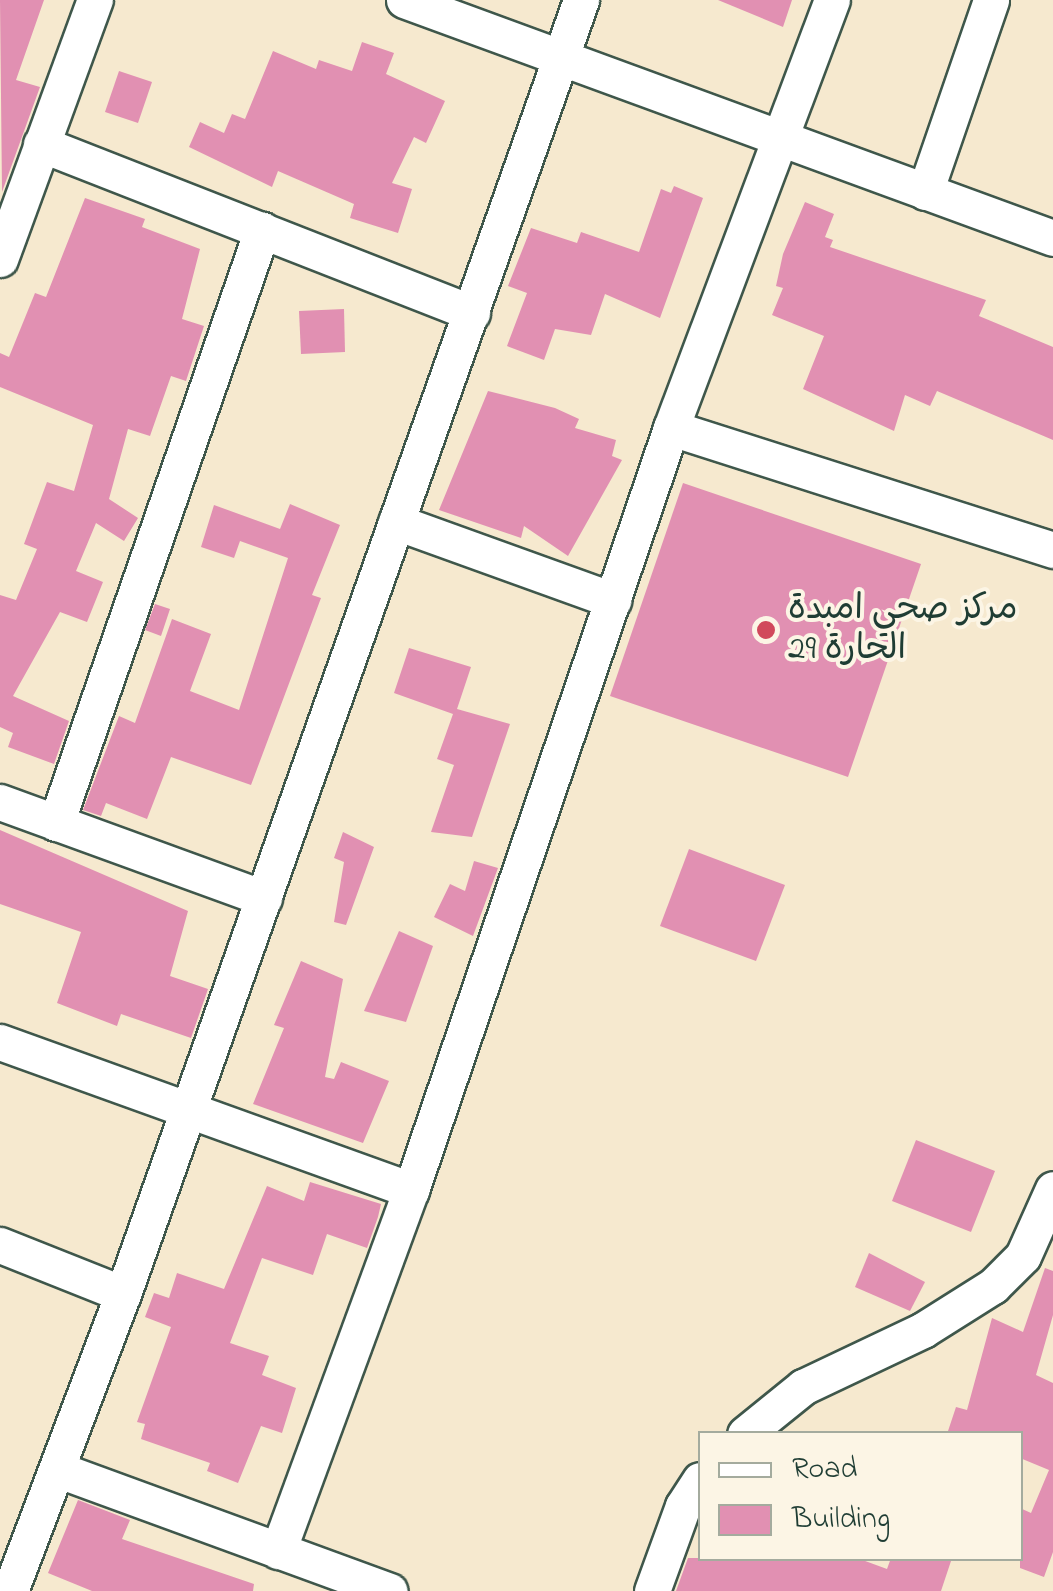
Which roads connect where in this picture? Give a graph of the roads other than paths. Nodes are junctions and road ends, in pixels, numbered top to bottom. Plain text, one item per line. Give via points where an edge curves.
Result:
1 (95, 0) edge
2 (404, 0) edge
3 (581, 0) edge
4 (832, 0) edge
5 (991, 0) edge
6 (559, 57) junction
7 (780, 138) junction
8 (42, 144) junction
9 (926, 192) junction
10 (262, 230) junction
11 (1053, 238) edge
12 (0, 260) edge
13 (472, 313) junction
14 (671, 428) junction
15 (396, 522) junction
16 (1053, 550) edge
17 (613, 600) junction
18 (0, 802) edge
19 (56, 822) junction
20 (264, 898) junction
21 (0, 1042) edge
22 (189, 1106) junction
23 (1053, 1189) edge
24 (411, 1190) junction
25 (0, 1245) edge
26 (122, 1294) junction
27 (750, 1431) edge
28 (59, 1470) junction
29 (698, 1483) edge
30 (278, 1551) junction
31 (10, 1591) edge
32 (390, 1591) edge
33 (652, 1591) edge

1 - 8 street
2 - 6 street
3 - 6 street
4 - 7 street
5 - 9 street
6 - 7 street
6 - 13 street
7 - 9 street
7 - 14 street
8 - 10 street
8 - 12 street
9 - 11 street
10 - 13 street
10 - 19 street
13 - 15 street
14 - 16 street
14 - 17 street
15 - 17 street
15 - 20 street
17 - 24 street
18 - 19 street
19 - 20 street
20 - 22 street
21 - 22 street
22 - 24 street
22 - 26 street
23 - 27 street via 1023,1256 993,1286 923,1330 804,1386
24 - 30 street
25 - 26 street
26 - 28 street
28 - 30 street
28 - 31 street
29 - 33 street
30 - 32 street

